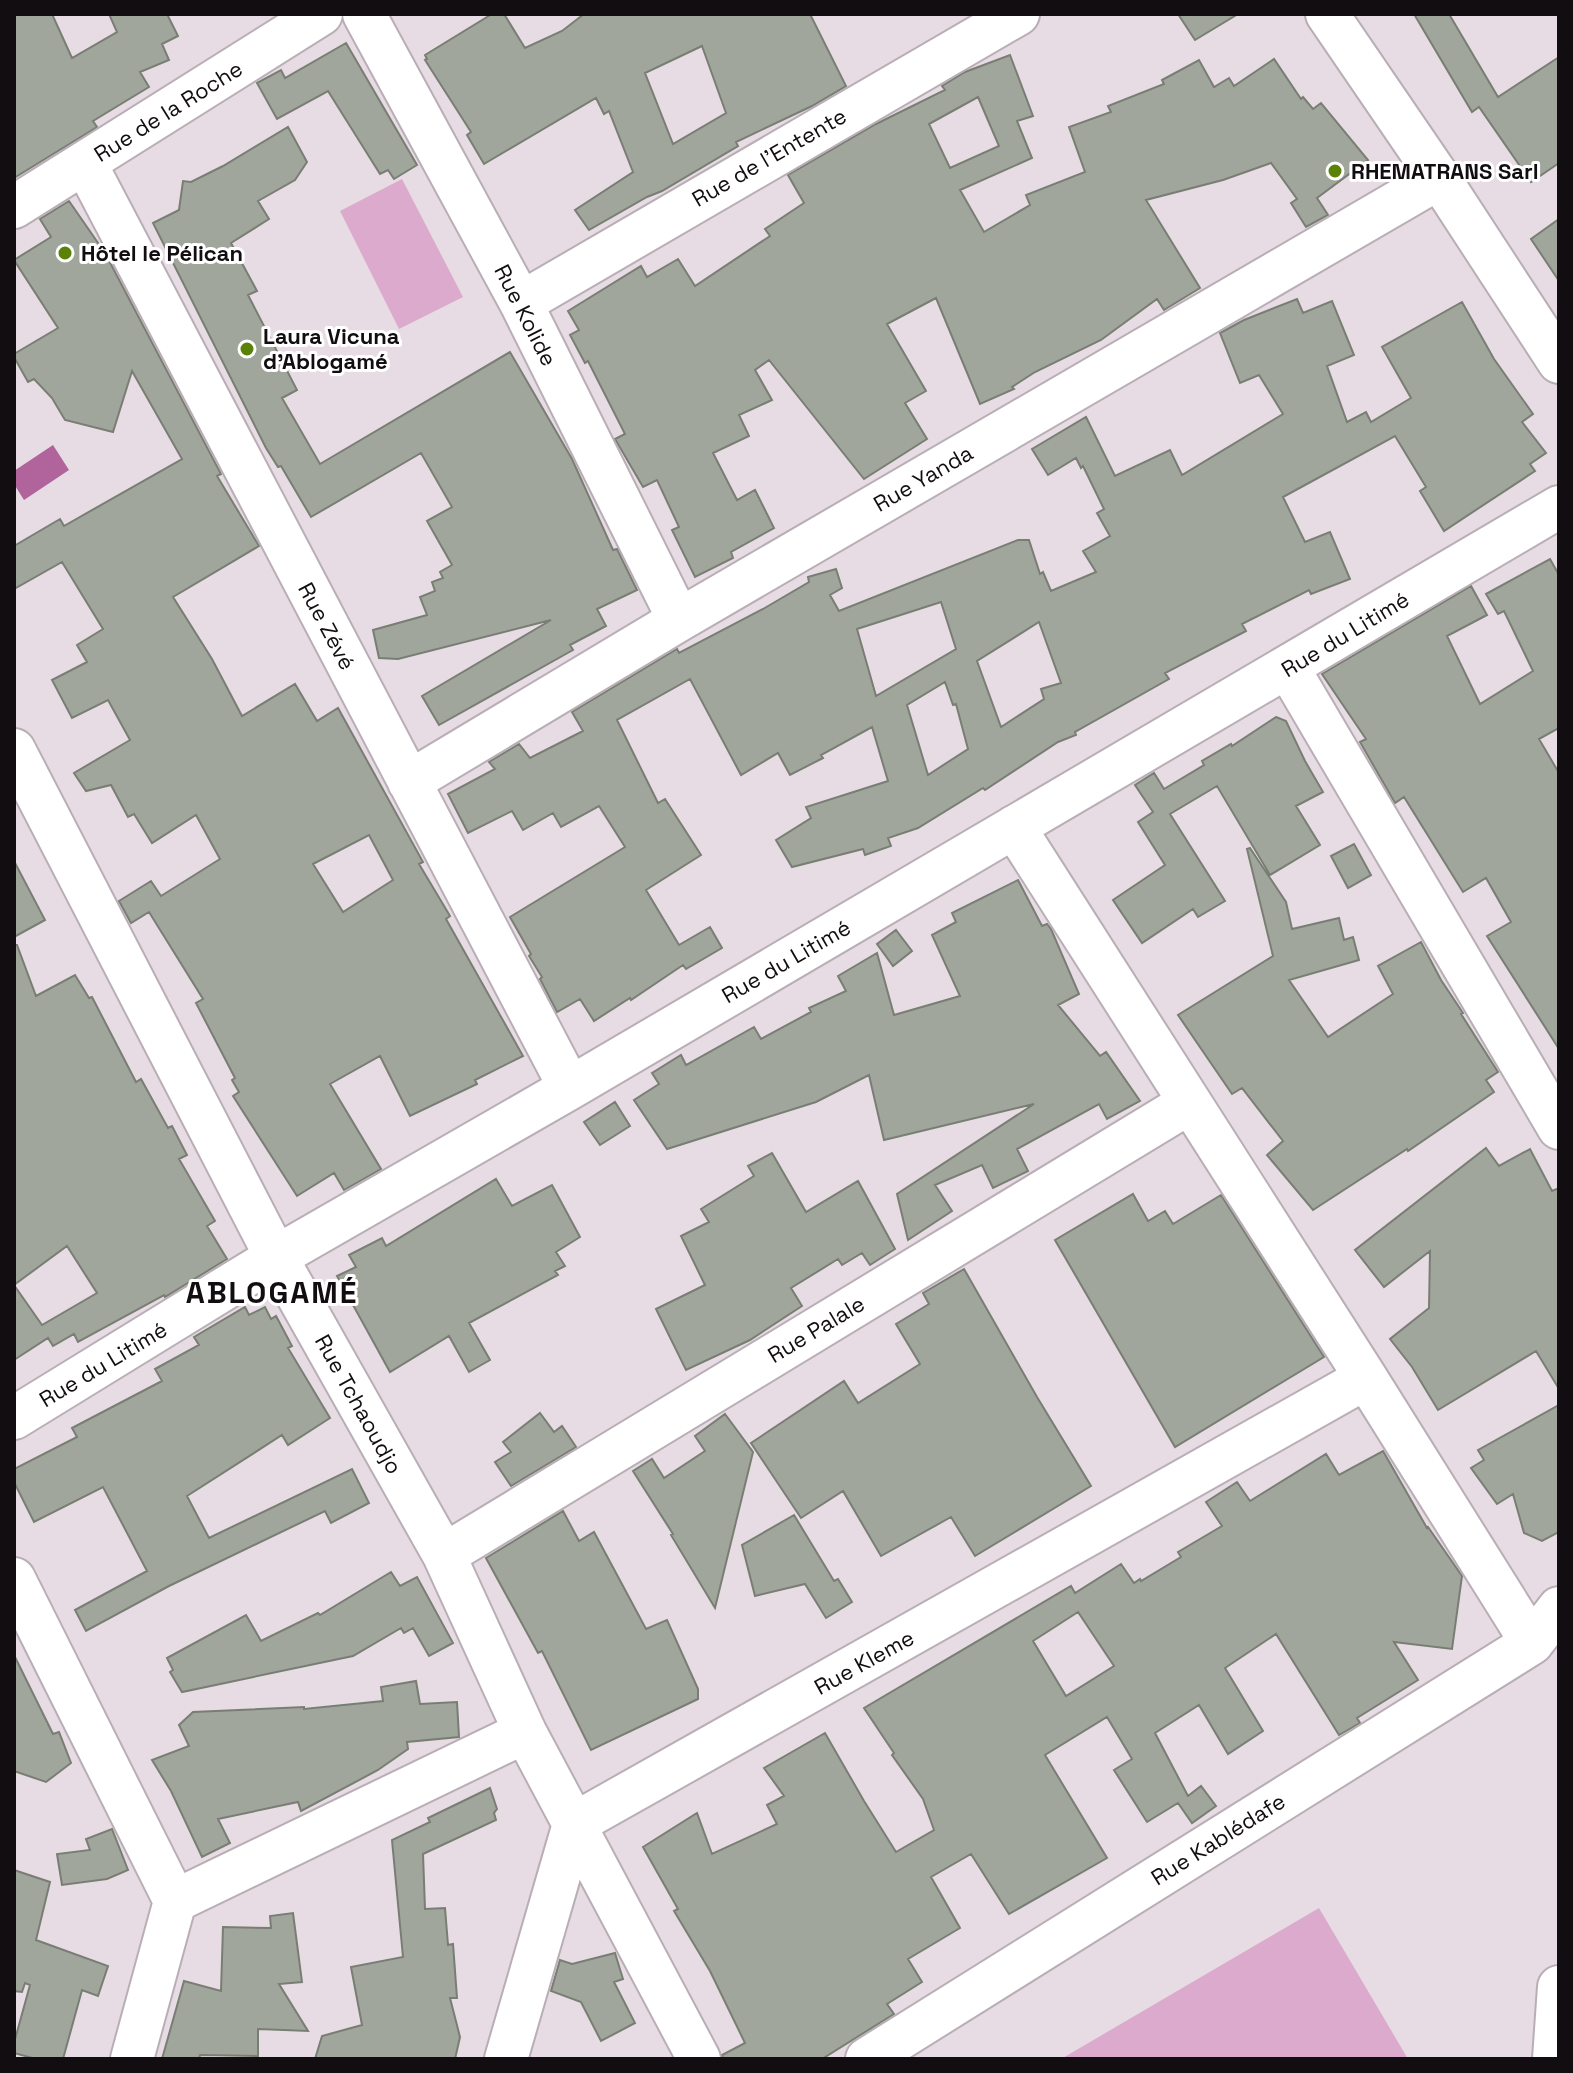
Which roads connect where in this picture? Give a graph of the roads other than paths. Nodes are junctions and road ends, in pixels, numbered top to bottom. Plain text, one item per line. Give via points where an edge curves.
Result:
1 (321, 14) edge
2 (364, 14) edge
3 (1018, 14) edge
4 (1327, 14) edge
5 (85, 163) junction
6 (1439, 178) junction
7 (14, 207) edge
8 (521, 303) junction
9 (1559, 362) edge
10 (1559, 507) edge
11 (679, 620) junction
12 (1288, 668) junction
13 (14, 750) edge
14 (409, 782) junction
15 (1014, 827) junction
16 (570, 1088) junction
17 (1189, 1103) junction
18 (1559, 1128) edge
19 (276, 1257) junction
20 (1366, 1378) junction
21 (14, 1418) edge
22 (444, 1555) junction
23 (14, 1579) edge
24 (1559, 1608) edge
25 (1532, 1643) junction
26 (525, 1732) junction
27 (574, 1824) junction
28 (175, 1901) junction
29 (1559, 1987) edge
30 (132, 2059) edge
31 (506, 2059) edge
32 (699, 2059) edge
33 (867, 2059) edge
34 (1554, 2059) edge

1 - 5 street, Rue de la Roche
2 - 8 street, Rue Kolide
3 - 8 street, Rue de l'Entente
4 - 6 street
5 - 7 street, Rue de la Roche
5 - 14 street, Rue Zévé
6 - 9 street
6 - 11 street, Rue Yanda
8 - 11 street, Rue Kolide
10 - 12 street, Rue du Litimé
11 - 14 street, Rue Yanda
12 - 15 street, Rue du Litimé
12 - 18 street
13 - 19 street, Rue Tchaoudjo
14 - 16 street, Rue Zévé
15 - 16 street, Rue du Litimé
15 - 17 street
16 - 19 street, Rue du Litimé
17 - 20 street
17 - 22 street, Rue Palale
19 - 21 street, Rue du Litimé
19 - 22 street, Rue Tchaoudjo
20 - 25 street
20 - 27 street, Rue Kleme
22 - 26 street, Rue Tchaoudjo
23 - 28 street
24 - 25 street, Rue Kablédafe
25 - 33 street, Rue Kablédafe
26 - 27 street, Rue Tchaoudjo
26 - 28 street
27 - 31 street
27 - 32 street, Rue Tchaoudjo
28 - 30 street
29 - 34 street

